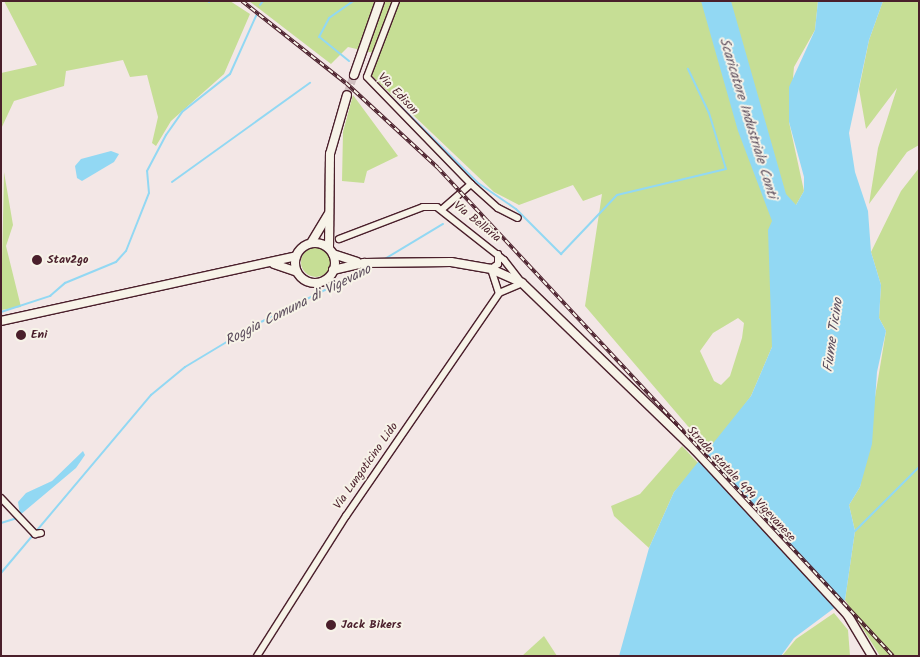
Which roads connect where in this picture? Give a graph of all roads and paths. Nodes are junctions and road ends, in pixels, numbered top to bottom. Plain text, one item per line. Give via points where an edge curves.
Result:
1 (380, 1) edge
2 (396, 1) edge
3 (354, 75) tunnel mouth
4 (347, 94) tunnel mouth
5 (471, 184) junction
6 (330, 208) junction
7 (442, 209) junction
8 (518, 218) dead end
9 (339, 239) dead end
10 (311, 243) junction
11 (331, 251) junction
12 (498, 254) junction
13 (296, 256) junction
14 (504, 260) junction
15 (364, 263) junction
16 (250, 265) junction
17 (334, 270) junction
18 (494, 270) junction
19 (297, 272) junction
20 (522, 283) junction
21 (499, 293) junction
22 (1, 321) edge
23 (1, 498) edge
24 (36, 533) dead end
25 (257, 656) edge
26 (872, 656) edge

1 - 3 main road
2 - 5 street, Via Edison via 367,77
4 - 6 main road via 330,154
5 - 7 street
5 - 8 street, Via Edison via 498,208
6 - 10 main road via 322,231
6 - 11 main road
7 - 9 street, Via Bellaria via 423,207
7 - 12 street, Via Bellaria
10 - 11 main road
10 - 13 main road
11 - 15 main road
11 - 17 main road
12 - 14 street
12 - 18 street, Via Bellaria
13 - 16 main road
13 - 19 main road
14 - 18 street
14 - 20 street
15 - 17 main road
15 - 18 main road, Strada statale 494 Vigevanese via 451,262
16 - 19 main road via 283,265
16 - 22 main road
17 - 19 main road via 316,283
18 - 20 main road, Strada statale 494 Vigevanese
18 - 21 street
20 - 21 street
20 - 26 main road, Strada statale 494 Vigevanese via 695,450 847,614
21 - 25 street, Via Lungoticino Lido via 320,554
23 - 24 street

